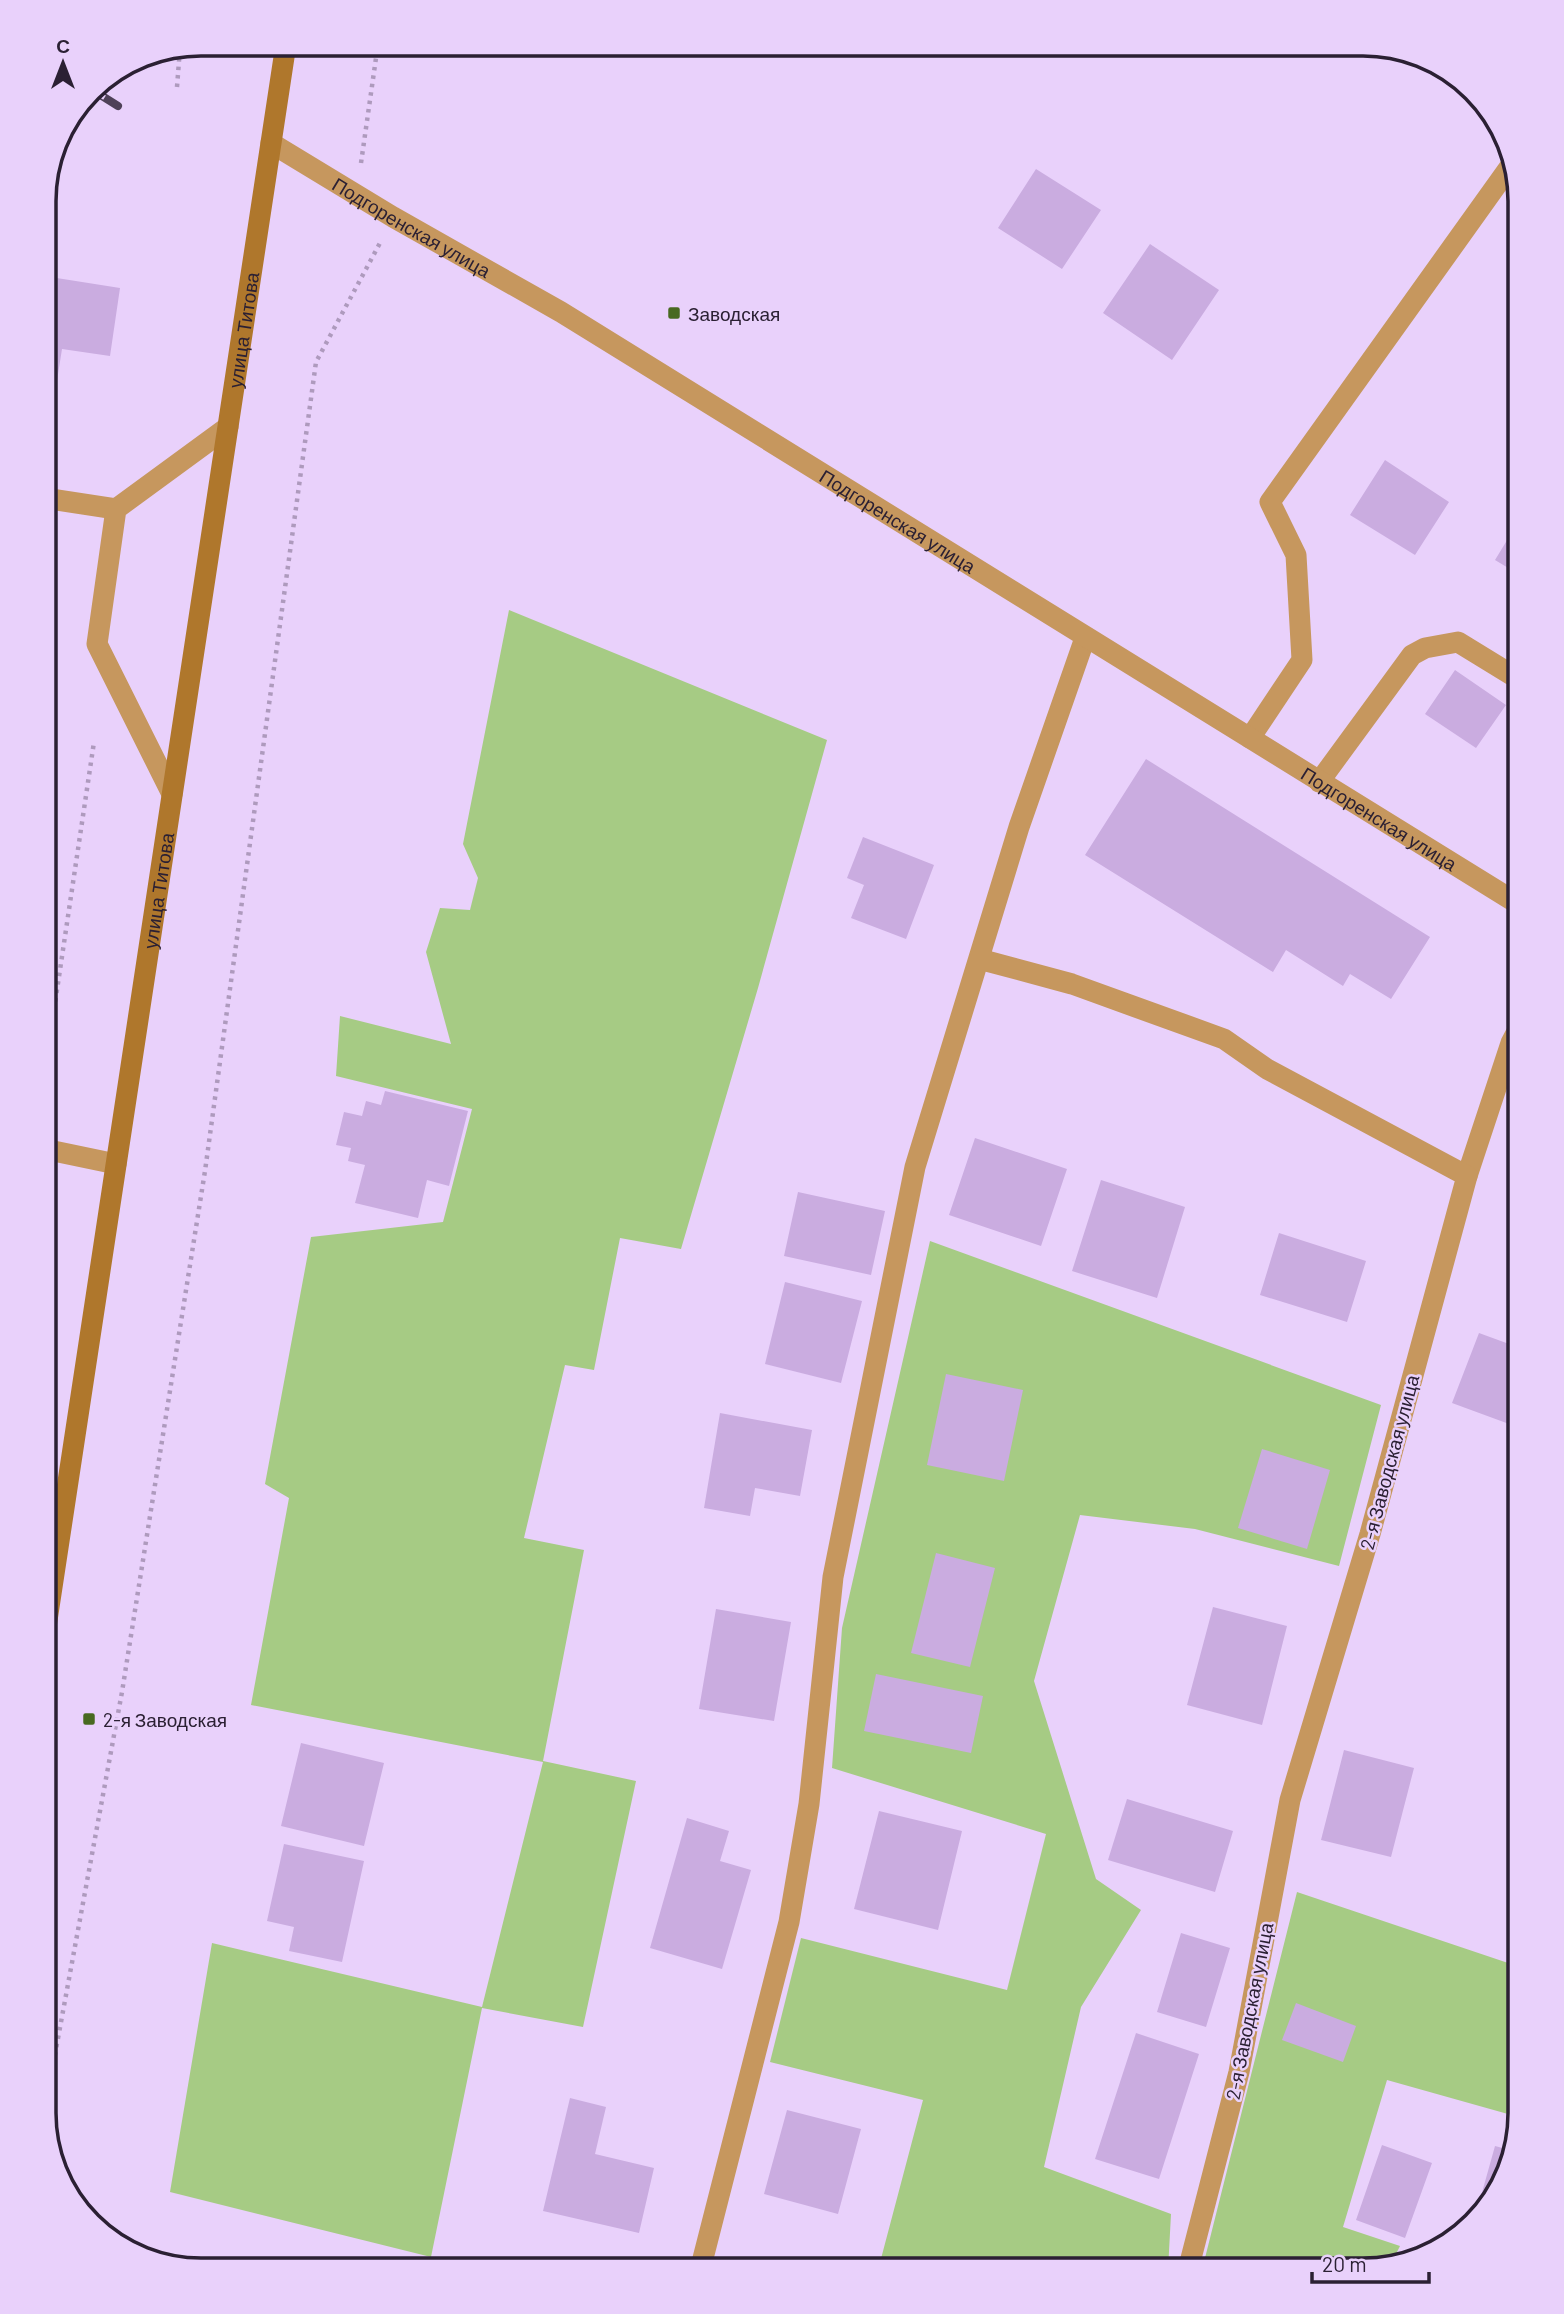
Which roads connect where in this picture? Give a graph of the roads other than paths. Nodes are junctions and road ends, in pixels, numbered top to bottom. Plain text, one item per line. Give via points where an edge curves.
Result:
1 (284, 56) edge
2 (271, 143) junction
3 (1505, 174) edge
4 (228, 427) junction
5 (56, 500) edge
6 (116, 509) junction
7 (1085, 638) junction
8 (1508, 673) edge
9 (1250, 738) junction
10 (1319, 782) junction
11 (172, 794) junction
12 (1508, 898) edge
13 (979, 959) junction
14 (1508, 1052) edge
15 (56, 1152) edge
16 (116, 1164) junction
17 (1467, 1176) junction
18 (56, 1561) edge
19 (703, 2258) edge
20 (1191, 2258) edge

1 - 2 main road, улица Титова
2 - 4 main road, улица Титова
2 - 7 street, Подгоренская улица via 561,312
3 - 9 street via 1270,502 1296,555 1302,660
4 - 6 street
4 - 11 main road, улица Титова
5 - 6 street
6 - 11 street via 97,644
7 - 9 street, Подгоренская улица
7 - 13 street
8 - 10 street via 1458,642 1424,648 1412,655
9 - 10 street, Подгоренская улица
10 - 12 street, Подгоренская улица
11 - 16 main road, улица Титова
13 - 17 street via 1072,984 1224,1039 1267,1069
13 - 19 street via 915,1167 833,1577 809,1804 789,1922
14 - 17 street, 2-я Заводская улица
15 - 16 street
16 - 18 main road, улица Титова
17 - 20 street, 2-я Заводская улица via 1370,1534 1290,1800 1239,2072

